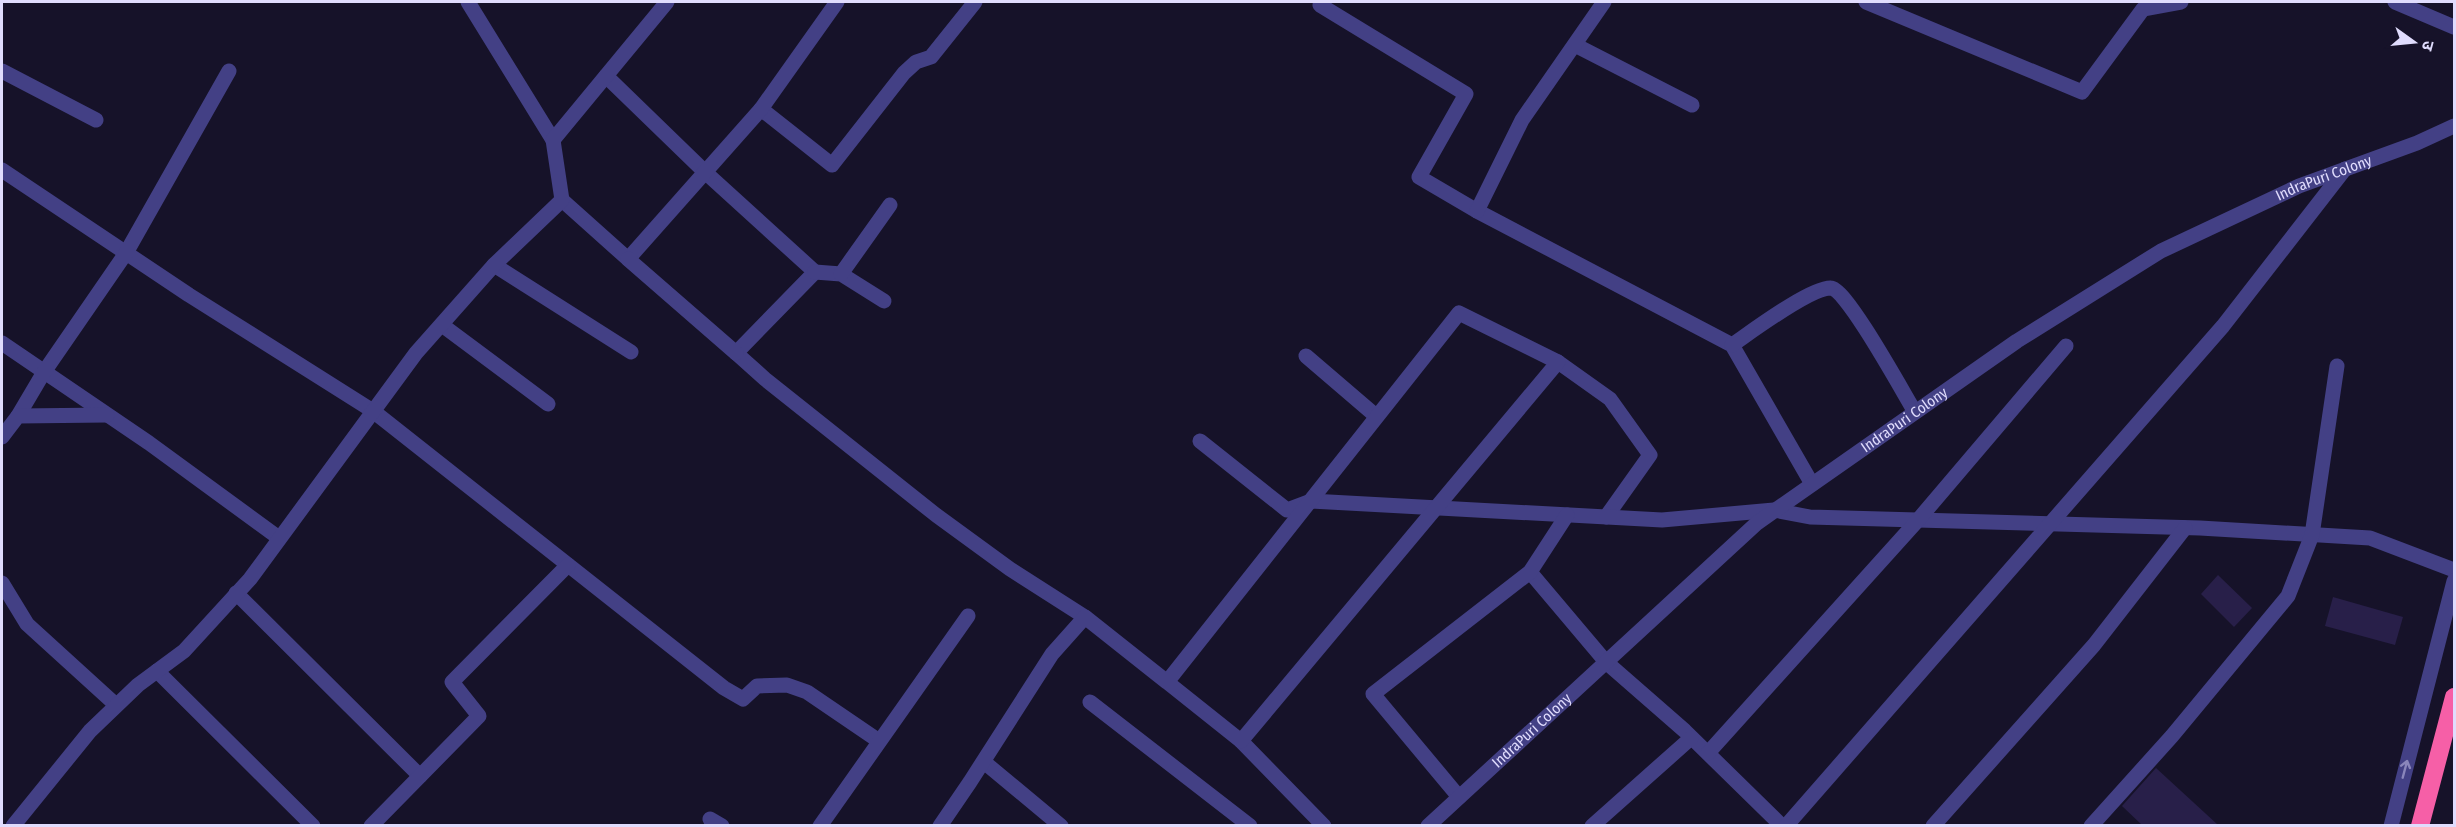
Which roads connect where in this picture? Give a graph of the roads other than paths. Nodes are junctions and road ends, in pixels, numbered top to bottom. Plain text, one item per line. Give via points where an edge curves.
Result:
1 (468, 2) edge
2 (668, 2) edge
3 (837, 2) edge
4 (975, 2) edge
5 (1604, 2) edge
6 (1866, 2) edge
7 (2181, 2) edge
8 (2395, 2) edge
9 (1320, 5) dead end
10 (2454, 27) edge
11 (1575, 45) junction
12 (2, 71) edge
13 (229, 71) dead end
14 (606, 76) junction
15 (1692, 105) dead end
16 (761, 109) junction
17 (96, 120) dead end
18 (2454, 126) edge
19 (553, 140) junction
20 (2, 170) edge
21 (2345, 170) junction
22 (705, 172) junction
23 (562, 200) junction
24 (890, 205) dead end
25 (1477, 211) junction
26 (126, 253) junction
27 (628, 259) junction
28 (494, 265) junction
29 (815, 272) junction
30 (841, 274) junction
31 (884, 301) dead end
32 (442, 325) junction
33 (2, 343) edge
34 (1732, 345) junction
35 (2066, 346) dead end
36 (631, 352) dead end
37 (736, 353) junction
38 (1306, 356) dead end
39 (1558, 362) junction
40 (2337, 366) dead end
41 (44, 372) junction
42 (548, 404) dead end
43 (373, 411) junction
44 (1915, 412) junction
45 (107, 415) junction
46 (18, 416) junction
47 (1376, 416) junction
48 (2, 437) edge
49 (1200, 441) dead end
50 (1812, 484) junction
51 (1311, 501) junction
52 (1436, 509) junction
53 (1774, 510) junction
54 (1567, 515) junction
55 (1606, 517) junction
56 (1918, 520) junction
57 (2050, 523) junction
58 (2185, 528) junction
59 (2312, 535) junction
60 (279, 538) junction
61 (568, 565) junction
62 (2454, 570) edge
63 (1530, 572) junction
64 (2454, 581) edge
65 (2, 583) edge
66 (236, 593) junction
67 (968, 616) dead end
68 (1085, 616) junction
69 (1606, 662) junction
70 (157, 671) junction
71 (1167, 682) junction
72 (2454, 697) edge
73 (1090, 702) dead end
74 (117, 705) junction
75 (1691, 738) junction
76 (879, 741) junction
77 (1242, 741) junction
78 (1708, 753) junction
79 (984, 762) junction
80 (420, 776) junction
81 (1459, 796) junction
82 (13, 825) edge
83 (314, 825) edge
84 (370, 825) edge
85 (820, 825) edge
86 (940, 825) edge
87 (1061, 825) edge
88 (1250, 825) edge
89 (1324, 825) edge
90 (1428, 825) edge
91 (1592, 825) edge
92 (1784, 825) edge
93 (1933, 825) edge
94 (2091, 825) edge
95 (2391, 825) edge
96 (2420, 825) edge

1 - 19 street
2 - 14 street
3 - 16 street
4 - 16 street via 931,57 916,62 904,73 832,165
5 - 11 street
6 - 7 street via 2082,92 2143,9
8 - 10 street
9 - 25 street via 1466,94 1419,177
11 - 15 street
11 - 25 street via 1522,120
12 - 17 street
13 - 26 street
14 - 19 street
14 - 22 street
16 - 22 street
18 - 21 street, IndraPuri Colony
19 - 23 street
20 - 26 street
21 - 44 street, IndraPuri Colony via 2299,186 2162,251 2017,340
21 - 57 street via 2223,326
22 - 27 street
22 - 29 street
23 - 27 street
23 - 28 street
24 - 30 street
25 - 34 street
26 - 41 street
26 - 43 street
27 - 37 street
28 - 32 street
28 - 36 street
29 - 30 street
29 - 37 street
30 - 31 street
32 - 42 street
32 - 43 street
33 - 41 street
34 - 44 street via 1812,293 1836,289 1851,305
34 - 50 street
35 - 56 street
37 - 68 street via 936,515 1010,569
38 - 47 street
39 - 47 street via 1459,313
39 - 52 street
39 - 55 street via 1610,399 1650,455
40 - 59 street
41 - 45 street
41 - 46 street
43 - 60 street
43 - 61 street
44 - 50 street, IndraPuri Colony
45 - 46 street
45 - 60 street
46 - 48 street
47 - 51 street
49 - 51 street via 1287,510
50 - 53 street, IndraPuri Colony
51 - 52 street
51 - 71 street
52 - 54 street
52 - 77 street
53 - 55 street via 1662,520
53 - 56 street via 1810,517
53 - 69 street, IndraPuri Colony
54 - 55 street
54 - 63 street
56 - 57 street
56 - 78 street
57 - 58 street
57 - 92 street
58 - 59 street
58 - 93 street via 2094,645
59 - 62 street via 2370,538
59 - 94 street via 2288,596 2172,736
60 - 66 street
61 - 76 street via 724,688 744,699 757,686 786,685 807,692
61 - 80 street via 452,682 479,716
63 - 69 street
63 - 81 street via 1372,694
95 -> 64 street
65 - 74 street via 27,624
66 - 70 street via 184,651
66 - 80 street
67 - 76 street
68 - 71 street
68 - 79 street via 1052,654
69 - 75 street
69 - 81 street, IndraPuri Colony
70 - 74 street
70 - 83 street
71 - 77 street
72 - 96 highway
73 - 88 street
74 - 82 street via 90,731
75 - 78 street
75 - 91 street
76 - 85 street
77 - 89 street
78 - 92 street
79 - 86 street
79 - 87 street
80 - 84 street
81 - 90 street, IndraPuri Colony

